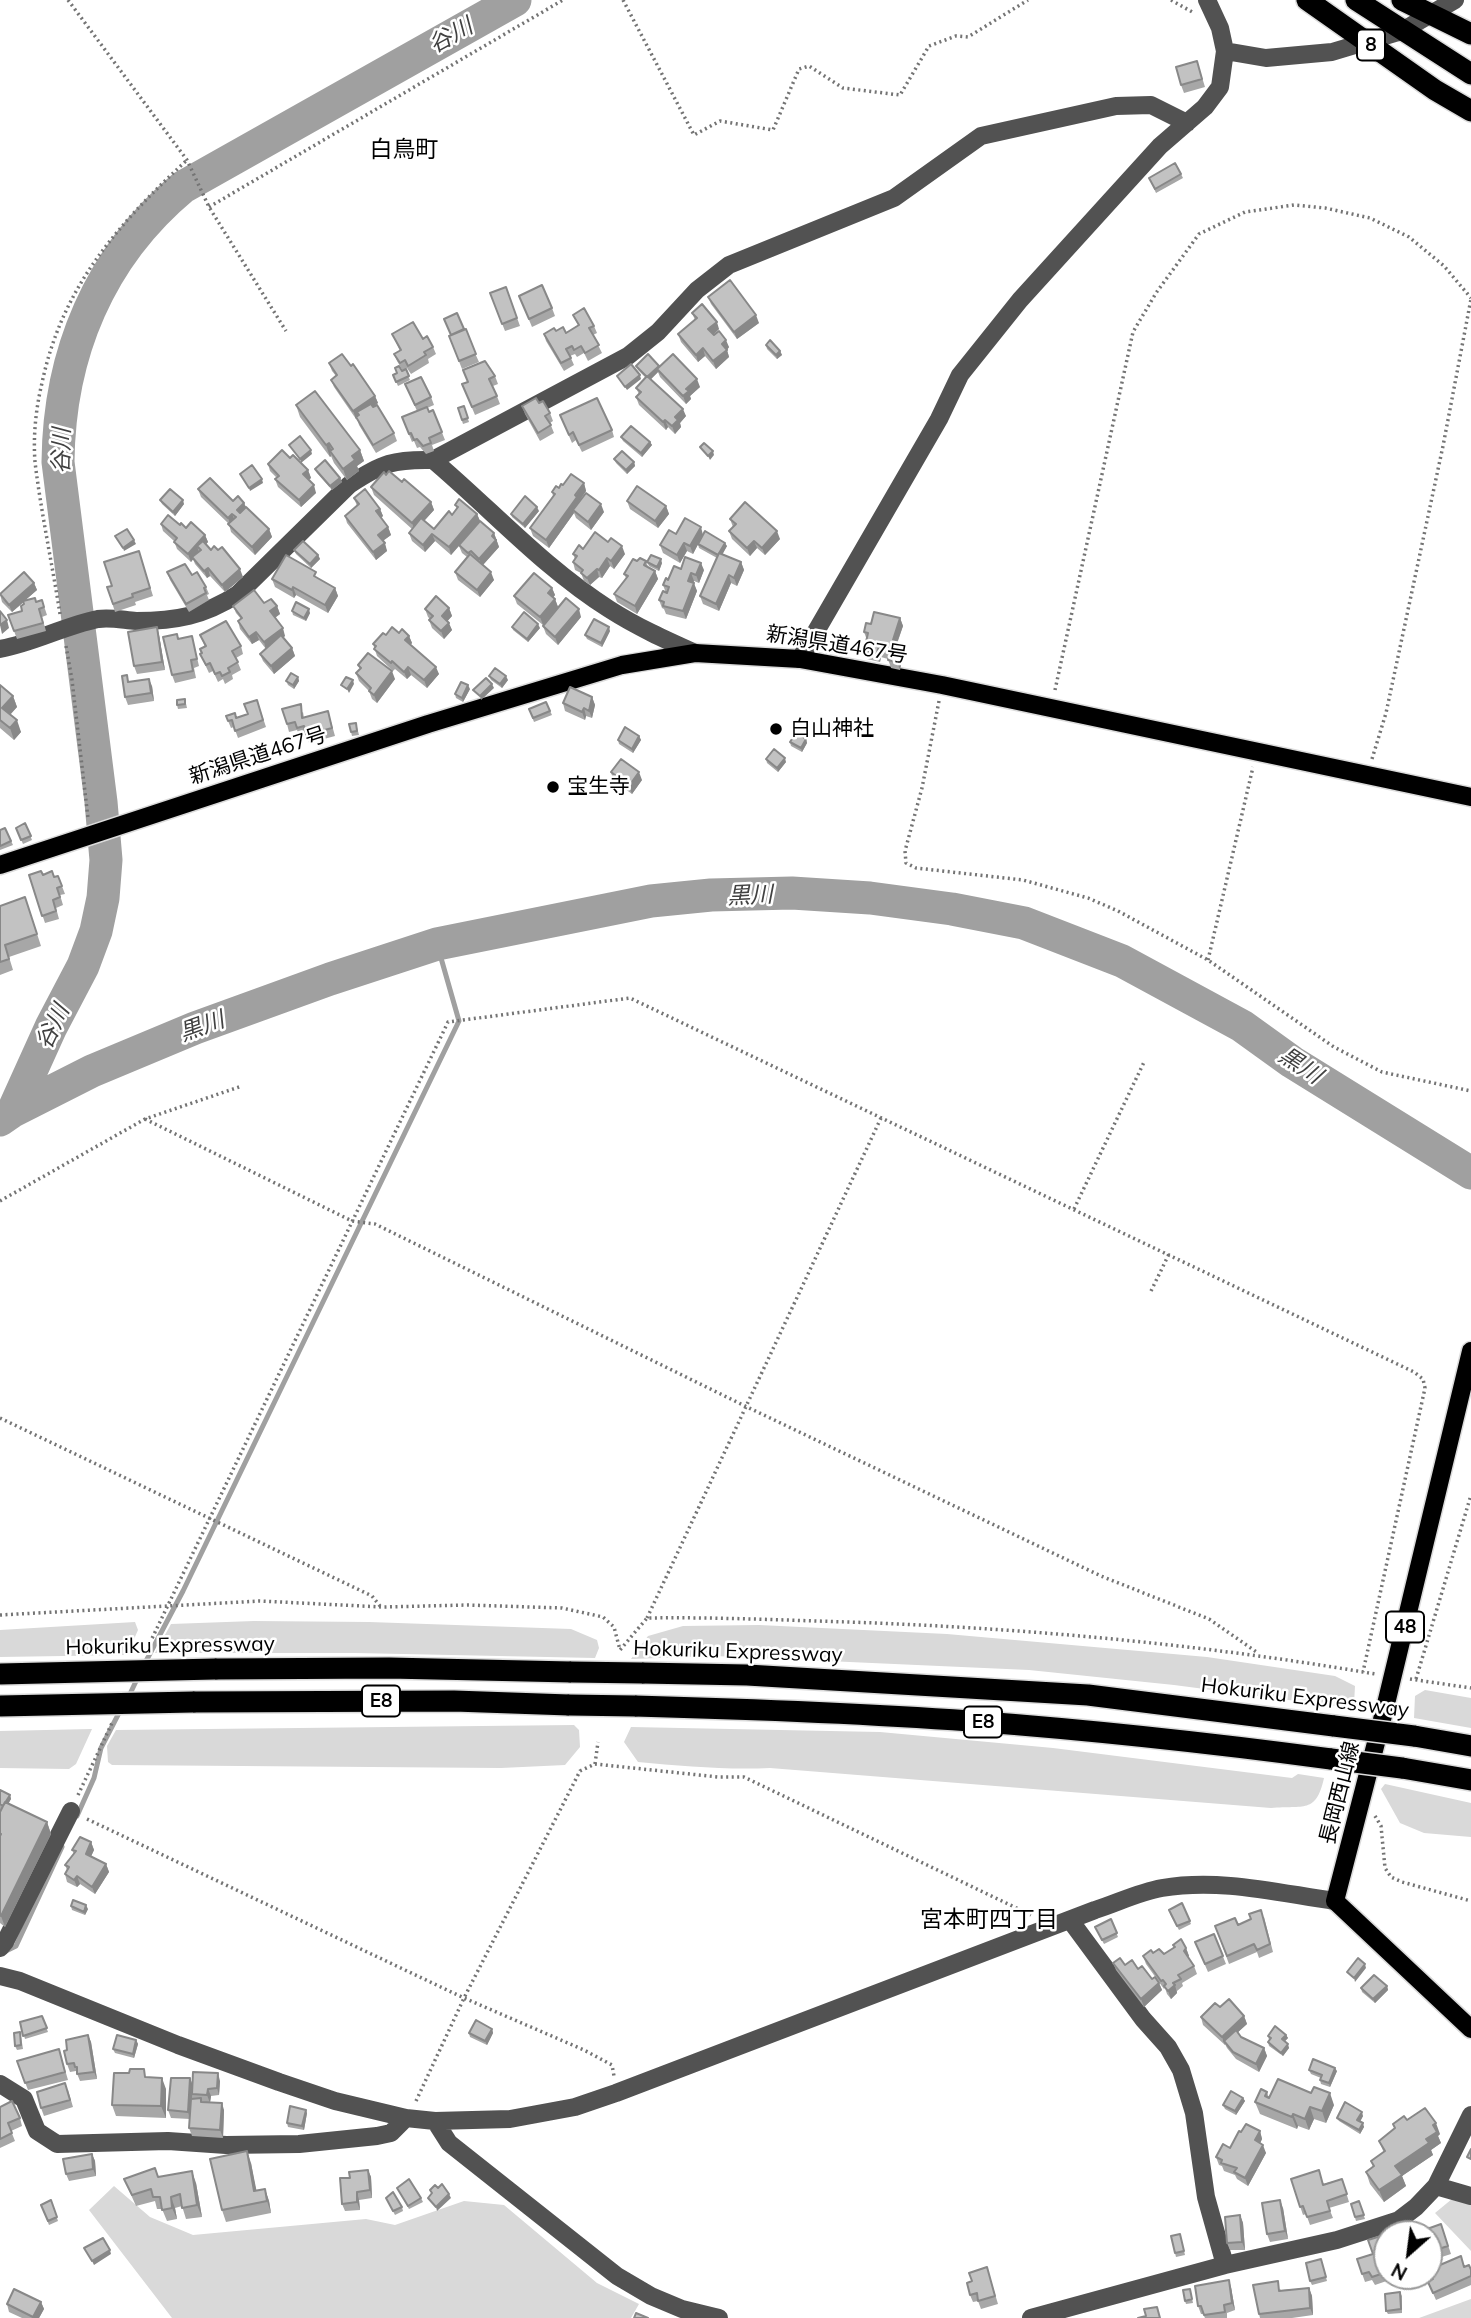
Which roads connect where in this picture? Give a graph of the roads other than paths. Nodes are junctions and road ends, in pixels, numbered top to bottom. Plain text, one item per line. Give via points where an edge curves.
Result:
1 (1207, 0) edge
2 (1307, 0) edge
3 (1356, 0) edge
4 (1402, 0) edge
5 (1455, 0) edge
6 (1429, 14) junction
7 (1402, 31) junction
8 (1471, 34) edge
9 (1367, 42) junction
10 (1225, 51) junction
11 (1471, 74) edge
12 (1435, 90) junction
13 (1471, 111) edge
14 (1471, 117) edge
15 (1187, 123) junction
16 (433, 460) junction
17 (0, 649) edge
18 (695, 653) junction
19 (800, 659) junction
20 (1471, 797) edge
21 (0, 865) edge
22 (1471, 1352) edge
23 (0, 1674) edge
24 (0, 1706) edge
25 (1471, 1746) edge
26 (1471, 1780) edge
27 (71, 1811) road end
28 (1335, 1901) junction
29 (1070, 1920) junction
30 (0, 1948) edge
31 (0, 1976) edge
32 (1471, 2029) edge
33 (0, 2084) edge
34 (1471, 2115) edge
35 (407, 2118) junction
36 (435, 2121) junction
37 (1436, 2186) junction
38 (1471, 2196) edge
39 (1225, 2265) junction
40 (719, 2318) edge
41 (1031, 2318) edge

1 - 10 street
2 - 9 highway, 8
3 - 7 highway, 8
4 - 6 highway
5 - 6 street
6 - 7 street
6 - 8 highway
7 - 9 street
7 - 11 highway, 8
9 - 10 street via 1288,57
9 - 12 highway, 8
10 - 15 street via 1220,87
12 - 13 highway, 8
12 - 14 highway
15 - 16 street via 1151,105 1116,106 981,136 894,198 730,265 696,289 658,332 628,356
15 - 19 street via 1160,146 1020,300 960,375
16 - 17 street via 390,462 349,485 238,594 220,606 192,617 163,620 102,618
16 - 18 street via 544,561 596,600 636,626
18 - 19 main road, 新潟県道467号
18 - 21 main road, 新潟県道467号 via 622,665 428,724
19 - 20 main road, 新潟県道467号
22 - 28 main road, 長岡西山線 / 48
23 - 25 highway, Hokuriku Expressway / E8, bridge via 389,1668 747,1675 1088,1695
24 - 26 highway, E8, bridge via 454,1701 754,1710 970,1721 1209,1743
27 - 30 street
28 - 29 street via 1221,1885 1163,1888
28 - 32 main road
29 - 36 street via 575,2107 510,2119
29 - 39 street via 1181,2070 1194,2113 1206,2197
31 - 35 street via 324,2097
33 - 35 street via 24,2099 37,2131 57,2144 299,2144 391,2133
34 - 37 street
35 - 36 street
36 - 40 street via 449,2143 617,2276 682,2309
37 - 38 street
37 - 39 street via 1399,2220 1337,2240
39 - 41 street

